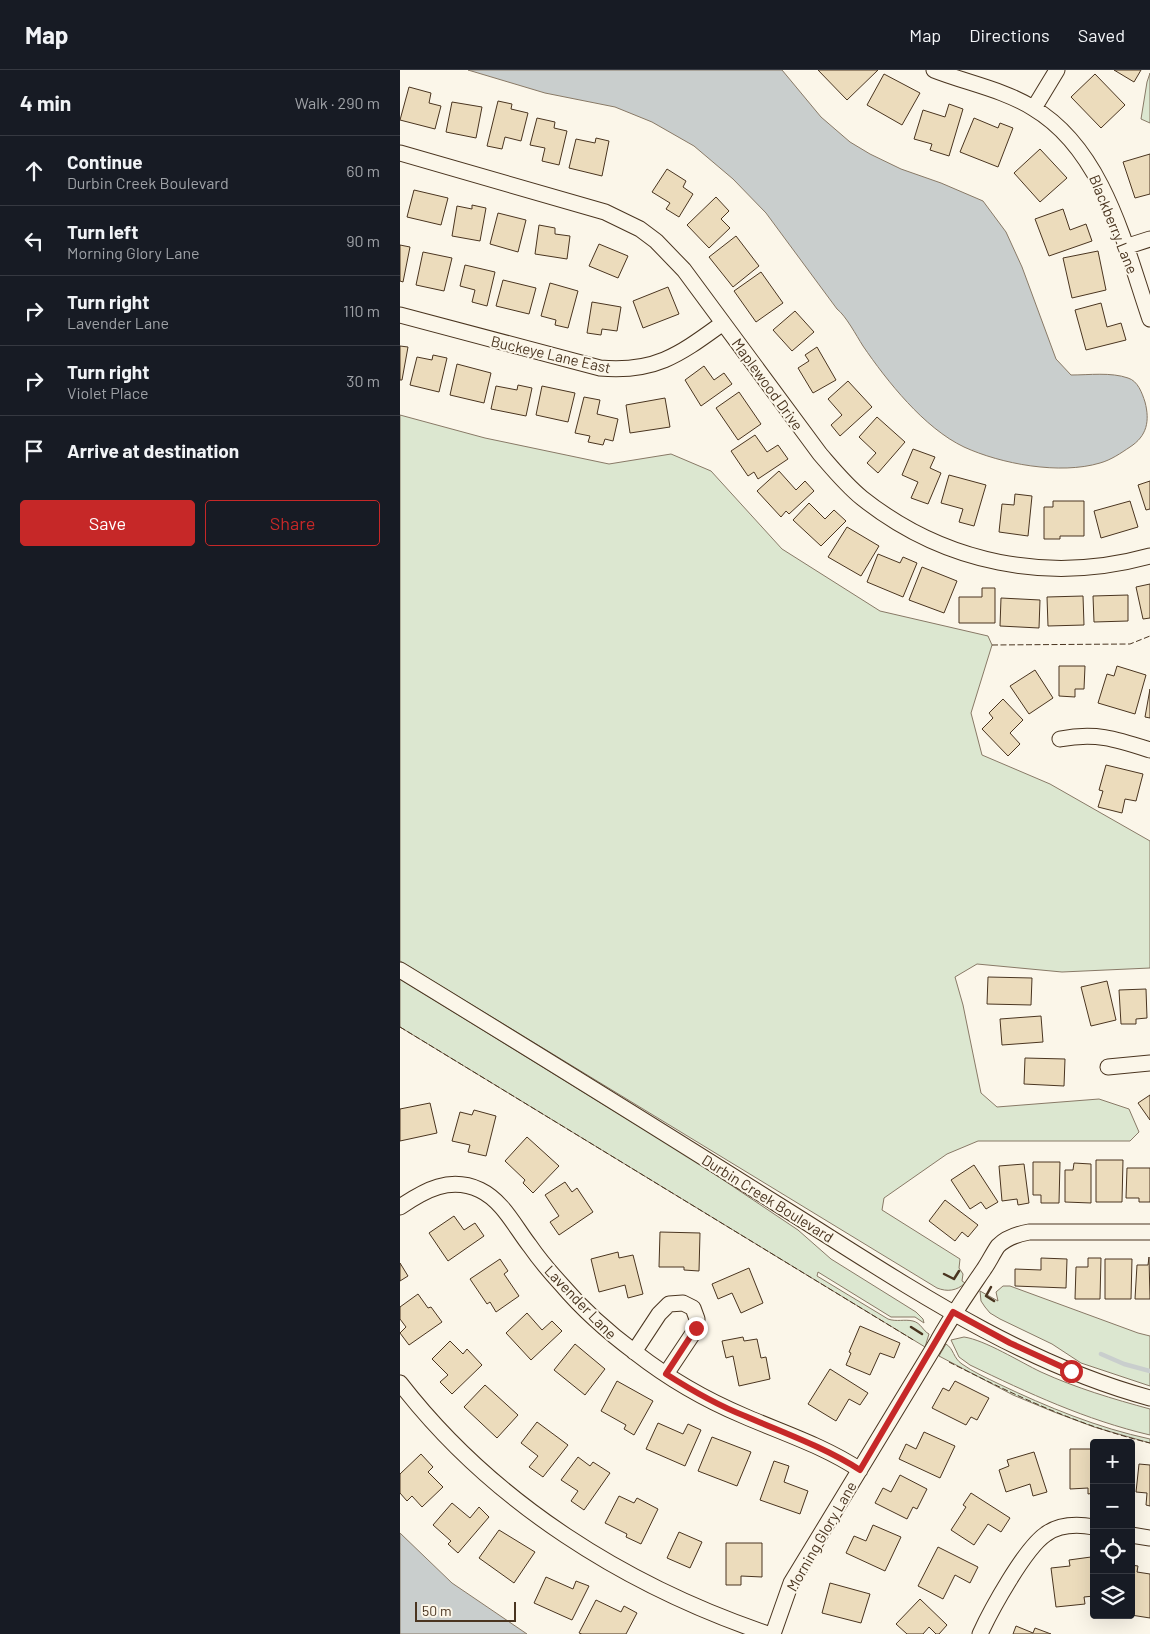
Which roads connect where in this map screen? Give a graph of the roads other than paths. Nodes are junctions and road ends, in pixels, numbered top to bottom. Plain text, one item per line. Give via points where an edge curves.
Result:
1 (934, 70) edge
2 (1057, 70) edge
3 (1034, 108) junction
4 (400, 154) edge
5 (1150, 239) edge
6 (1125, 247) junction
7 (400, 315) edge
8 (1150, 319) edge
9 (723, 323) junction
10 (1150, 556) edge
11 (1060, 739) dead end
12 (1150, 750) edge
13 (400, 970) edge
14 (1150, 1063) edge
15 (1108, 1067) dead end
16 (400, 1207) edge
17 (1150, 1232) edge
18 (953, 1312) junction
19 (634, 1352) junction
20 (666, 1374) junction
21 (400, 1383) edge
22 (1150, 1398) edge
23 (860, 1470) junction
24 (1090, 1526) edge
25 (1135, 1536) edge
26 (1150, 1538) edge
27 (768, 1634) edge
28 (773, 1634) edge
29 (980, 1634) edge

1 - 3 street, Blackberry Lane via 1009,95
2 - 3 street
3 - 6 street, Blackberry Lane via 1053,122 1088,162 1102,186
4 - 9 street, Maplewood Drive via 555,196 623,220 648,235 671,255
5 - 6 street
6 - 8 street, Blackberry Lane
7 - 9 street, Buckeye Lane East via 600,368 619,370 655,365 672,358
9 - 10 street, Maplewood Drive via 820,454 840,476 876,508 923,537 979,558 1036,568 1099,567
11 - 12 street via 1091,735
13 - 18 street, Durbin Creek Boulevard
14 - 15 street
16 - 19 street, Lavender Lane via 427,1189 445,1184 463,1184 488,1194 501,1206 562,1285 592,1317
17 - 18 street, Morning Glory Lane via 1018,1234 998,1247
18 - 22 street, Durbin Creek Boulevard via 1071,1371
18 - 23 street, Morning Glory Lane
19 - 20 street, Lavender Lane
19 - 20 street via 669,1304 683,1303 693,1308 696,1328
20 - 23 street, Lavender Lane via 724,1407 821,1448
21 - 27 street via 433,1422 491,1478 577,1544 666,1594
23 - 28 street, Morning Glory Lane via 791,1583
24 - 29 street via 1067,1526 1037,1541
25 - 26 street

